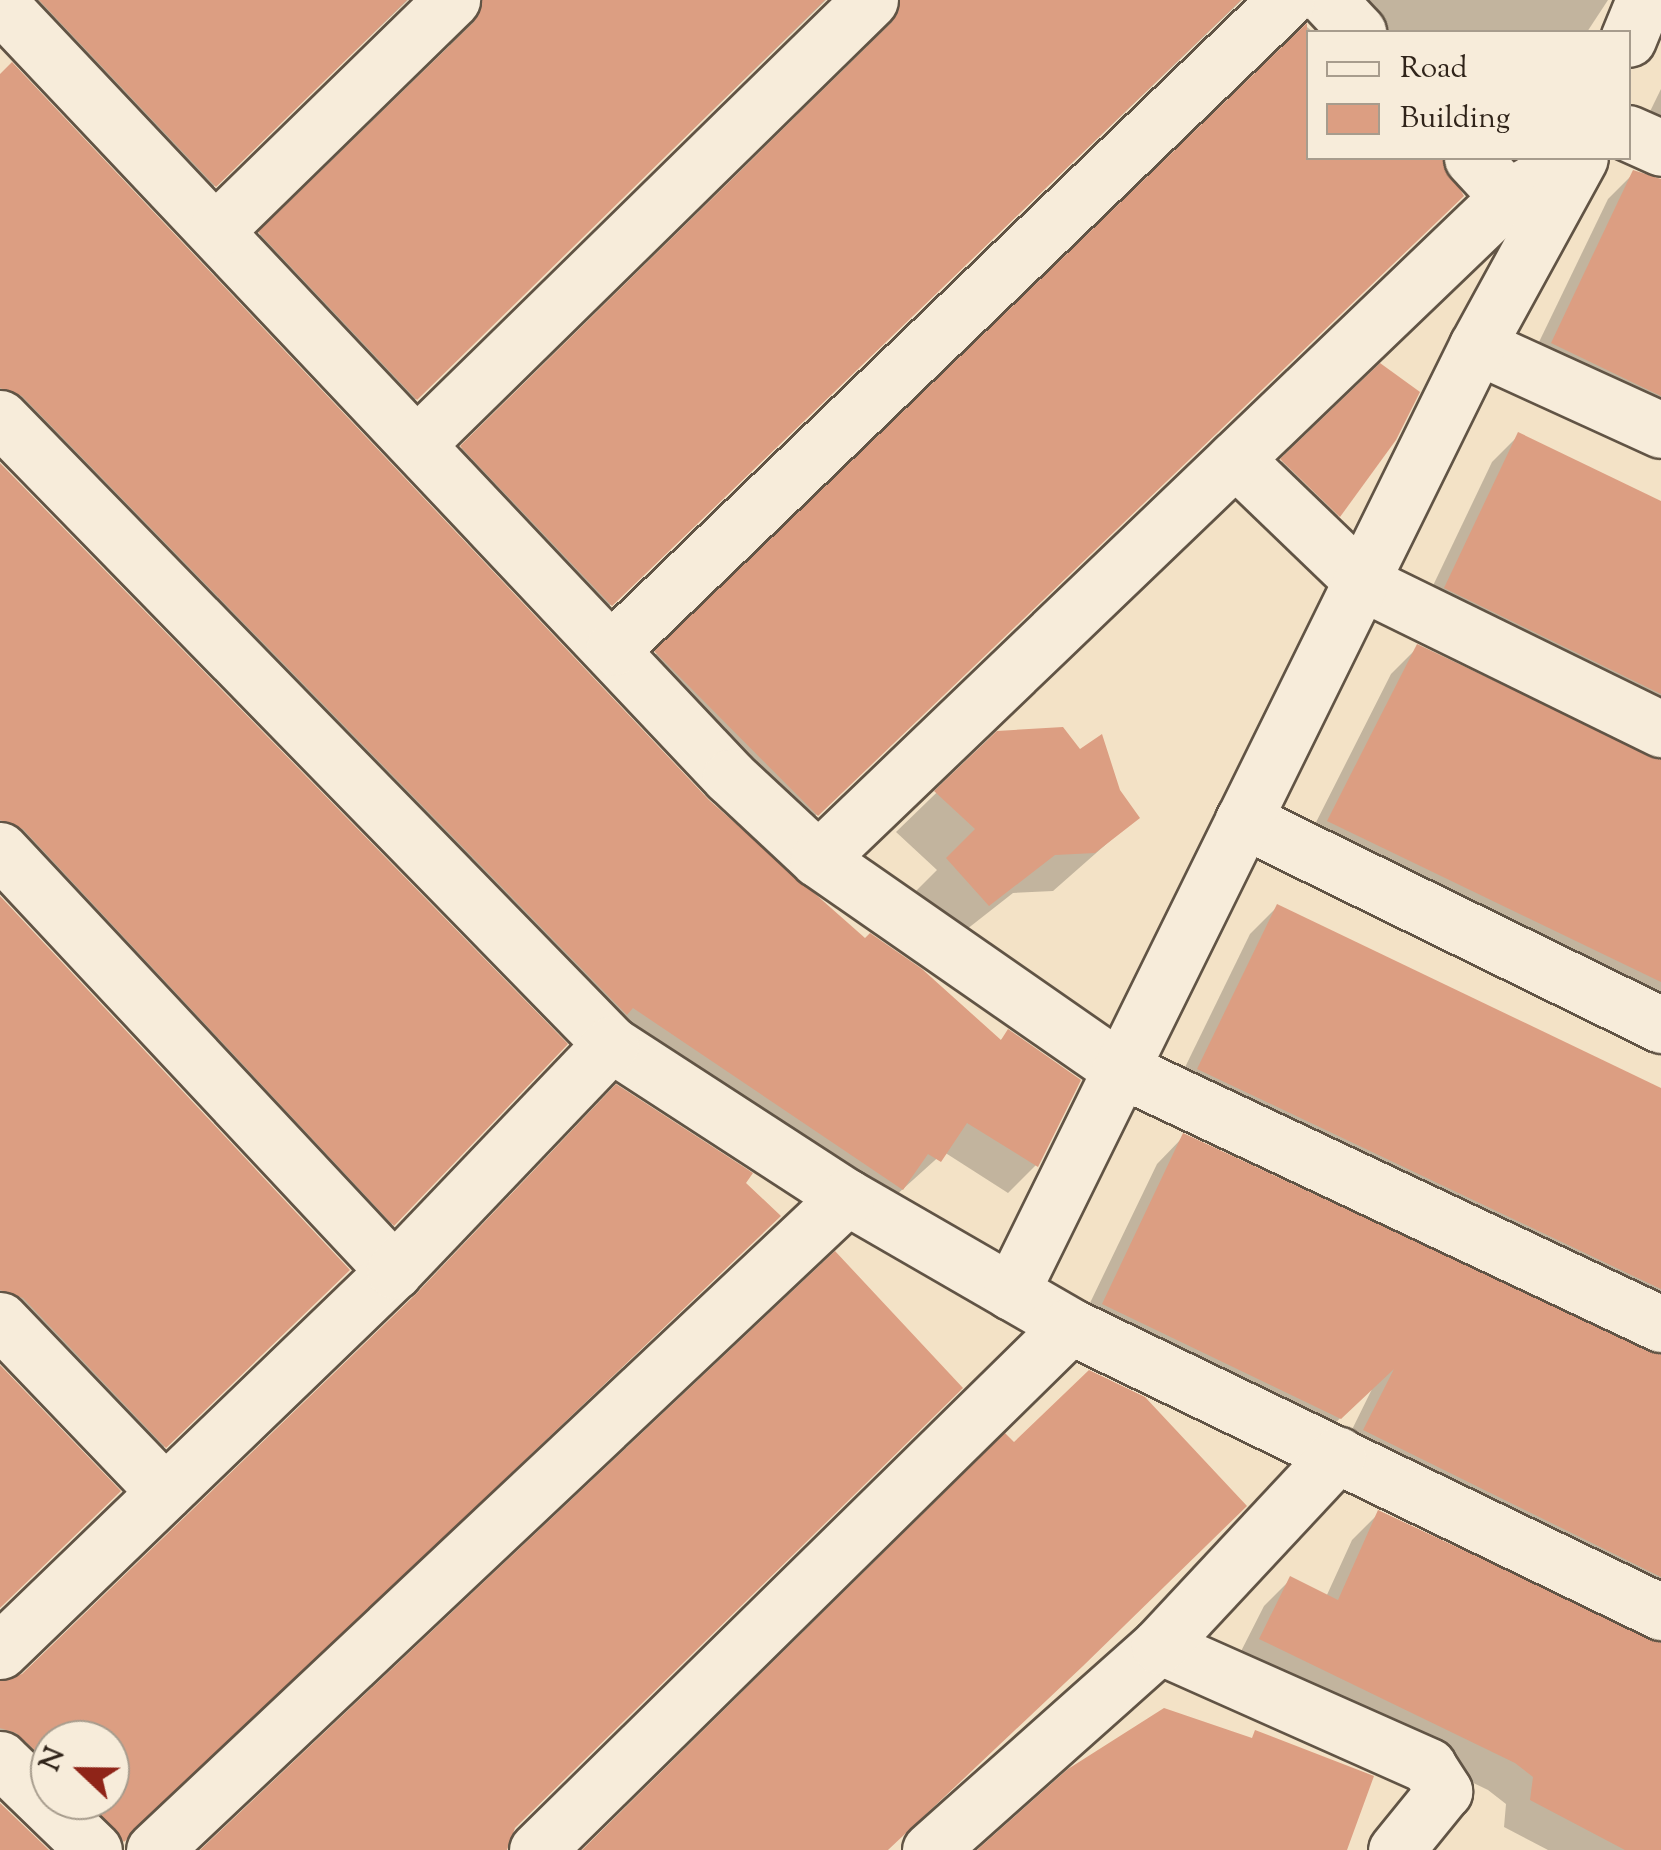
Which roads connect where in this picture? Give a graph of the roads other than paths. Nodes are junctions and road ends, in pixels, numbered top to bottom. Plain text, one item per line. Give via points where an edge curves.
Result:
1 (452, 0) edge
2 (870, 0) edge
3 (1286, 0) edge
4 (1328, 0) edge
5 (1644, 0) edge
6 (0, 4) edge
7 (1356, 30) edge
8 (1631, 32) edge
9 (1631, 134) edge
10 (1661, 148) edge
11 (1568, 160) edge
12 (1576, 160) edge
13 (1490, 177) edge
14 (216, 230) junction
15 (1478, 346) junction
16 (2, 424) edge
17 (1661, 430) edge
18 (420, 442) junction
19 (1235, 459) junction
20 (1365, 584) junction
21 (614, 647) junction
22 (1661, 730) edge
23 (1243, 820) junction
24 (0, 850) edge
25 (818, 860) junction
26 (1661, 1025) edge
27 (611, 1044) junction
28 (1120, 1068) junction
29 (846, 1197) junction
30 (394, 1271) junction
31 (1011, 1292) junction
32 (0, 1320) edge
33 (1661, 1324) edge
34 (1070, 1326) junction
35 (1338, 1454) junction
36 (165, 1492) junction
37 (1661, 1612) edge
38 (1160, 1646) junction
39 (0, 1651) edge
40 (1, 1761) edge
41 (94, 1850) edge
42 (154, 1850) edge
43 (536, 1850) edge
44 (930, 1850) edge
45 (1396, 1850) edge

1 - 14 street
2 - 18 street
3 - 21 street
4 - 7 street
5 - 8 street
6 - 14 street
9 - 10 street
11 - 13 street
12 - 15 street
13 - 19 street
14 - 18 street
15 - 17 street
15 - 20 street
16 - 27 street
18 - 21 street
19 - 20 street
19 - 25 street
20 - 22 street
20 - 23 street
21 - 25 street via 730,777
23 - 26 street
23 - 28 street
24 - 30 street
25 - 28 street
27 - 29 street
27 - 30 street
28 - 31 street
28 - 33 street
29 - 31 street
29 - 42 street
30 - 36 street
31 - 34 street
32 - 36 street
34 - 35 street
34 - 43 street
35 - 37 street
35 - 38 street
36 - 39 street
38 - 44 street
38 - 45 street via 1428,1766 1444,1791
40 - 41 street

